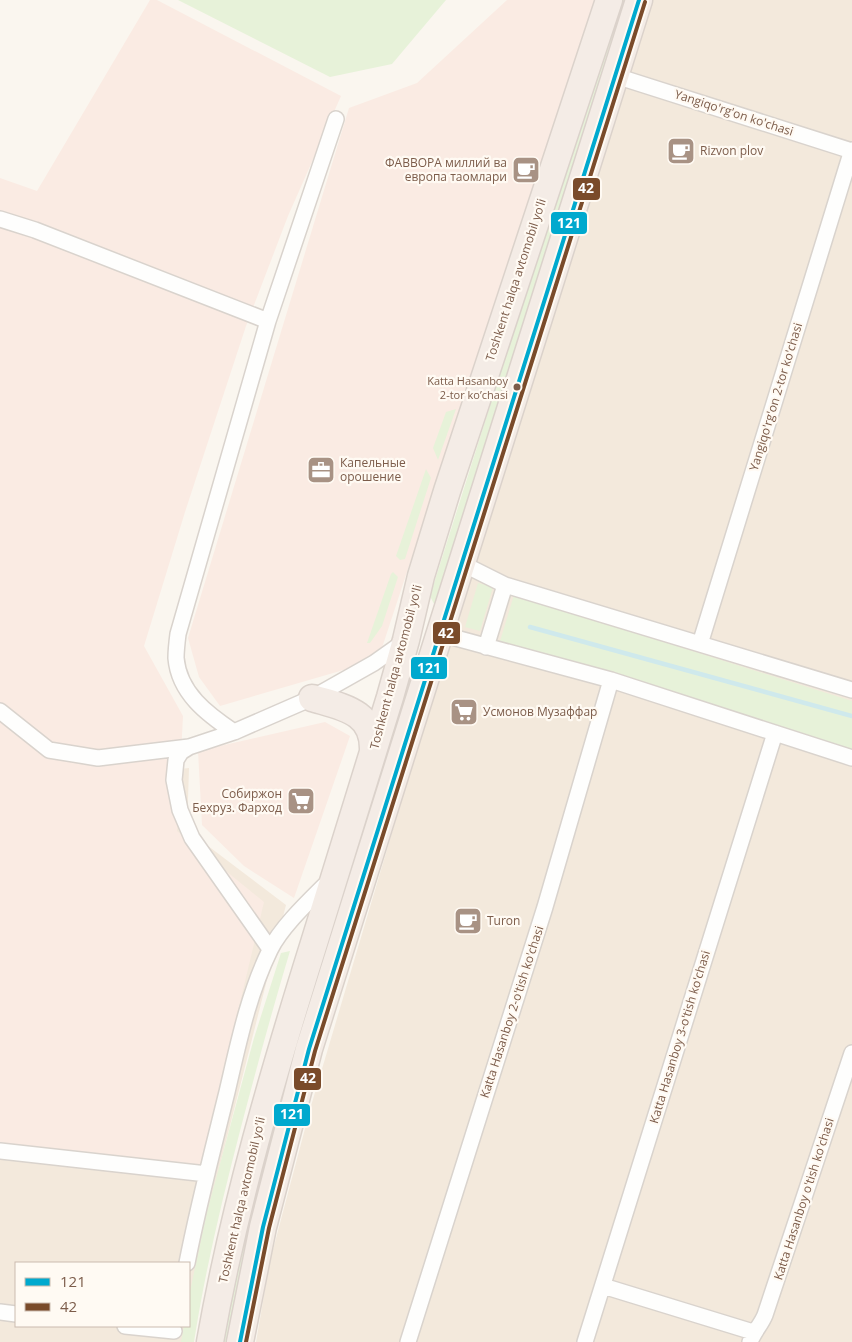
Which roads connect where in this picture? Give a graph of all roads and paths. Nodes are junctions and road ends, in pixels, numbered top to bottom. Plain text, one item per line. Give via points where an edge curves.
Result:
1 (608, 0) edge
2 (639, 0) edge
3 (616, 76) junction
4 (336, 119) dead end
5 (852, 150) edge
6 (0, 219) edge
7 (268, 321) junction
8 (463, 564) junction
9 (505, 584) junction
10 (441, 634) junction
11 (406, 640) junction
12 (700, 644) junction
13 (486, 647) junction
14 (611, 680) junction
15 (851, 685) edge
16 (312, 698) junction
17 (0, 711) edge
18 (234, 732) junction
19 (775, 733) junction
20 (189, 747) junction
21 (373, 750) junction
22 (852, 758) edge
23 (335, 874) junction
24 (270, 949) junction
25 (852, 1053) edge
26 (0, 1151) edge
27 (207, 1174) junction
28 (187, 1262) edge
29 (603, 1286) junction
30 (0, 1312) edge
31 (15, 1314) edge
32 (132, 1327) edge
33 (174, 1333) edge
34 (752, 1337) edge
35 (210, 1342) edge
36 (240, 1342) edge
37 (408, 1342) edge
38 (585, 1342) edge

1 - 11 highway, Toshkent halqa avtomobil yo'li via 447,490
2 - 3 highway
3 - 5 street, Yangiqo'rg'on ko'chasi
3 - 8 highway
4 - 7 street
5 - 12 street, Yangiqo'rg'on 2-tor ko'chasi
6 - 7 street
7 - 18 street via 178,634 176,656 183,682 193,699 207,714
8 - 9 street
8 - 10 highway
9 - 12 street
9 - 13 street
10 - 11 highway
10 - 13 street
10 - 36 highway via 310,1049 263,1227
11 - 16 street
11 - 21 highway, Toshkent halqa avtomobil yo'li
12 - 15 street
13 - 14 street
14 - 19 street
14 - 37 street, Katta Hasanboy 2-o'tish ko'chasi via 545,908
16 - 18 street
16 - 21 highway via 363,718 372,735
17 - 20 street via 49,750 98,758
18 - 20 street
19 - 22 street
19 - 29 street, Katta Hasanboy 3-o'tish ko'chasi
20 - 24 street via 176,760 174,780 184,819 192,838
21 - 23 highway, Toshkent halqa avtomobil yo'li
23 - 24 street via 294,917
23 - 35 highway, Toshkent halqa avtomobil yo'li via 277,1061 234,1230
24 - 27 street via 240,1037
25 - 34 street, Katta Hasanboy o'tish ko'chasi via 765,1315
26 - 27 street
27 - 28 street
29 - 34 street
29 - 38 street, Katta Hasanboy 3-o'tish ko'chasi
30 - 31 street
32 - 33 street

